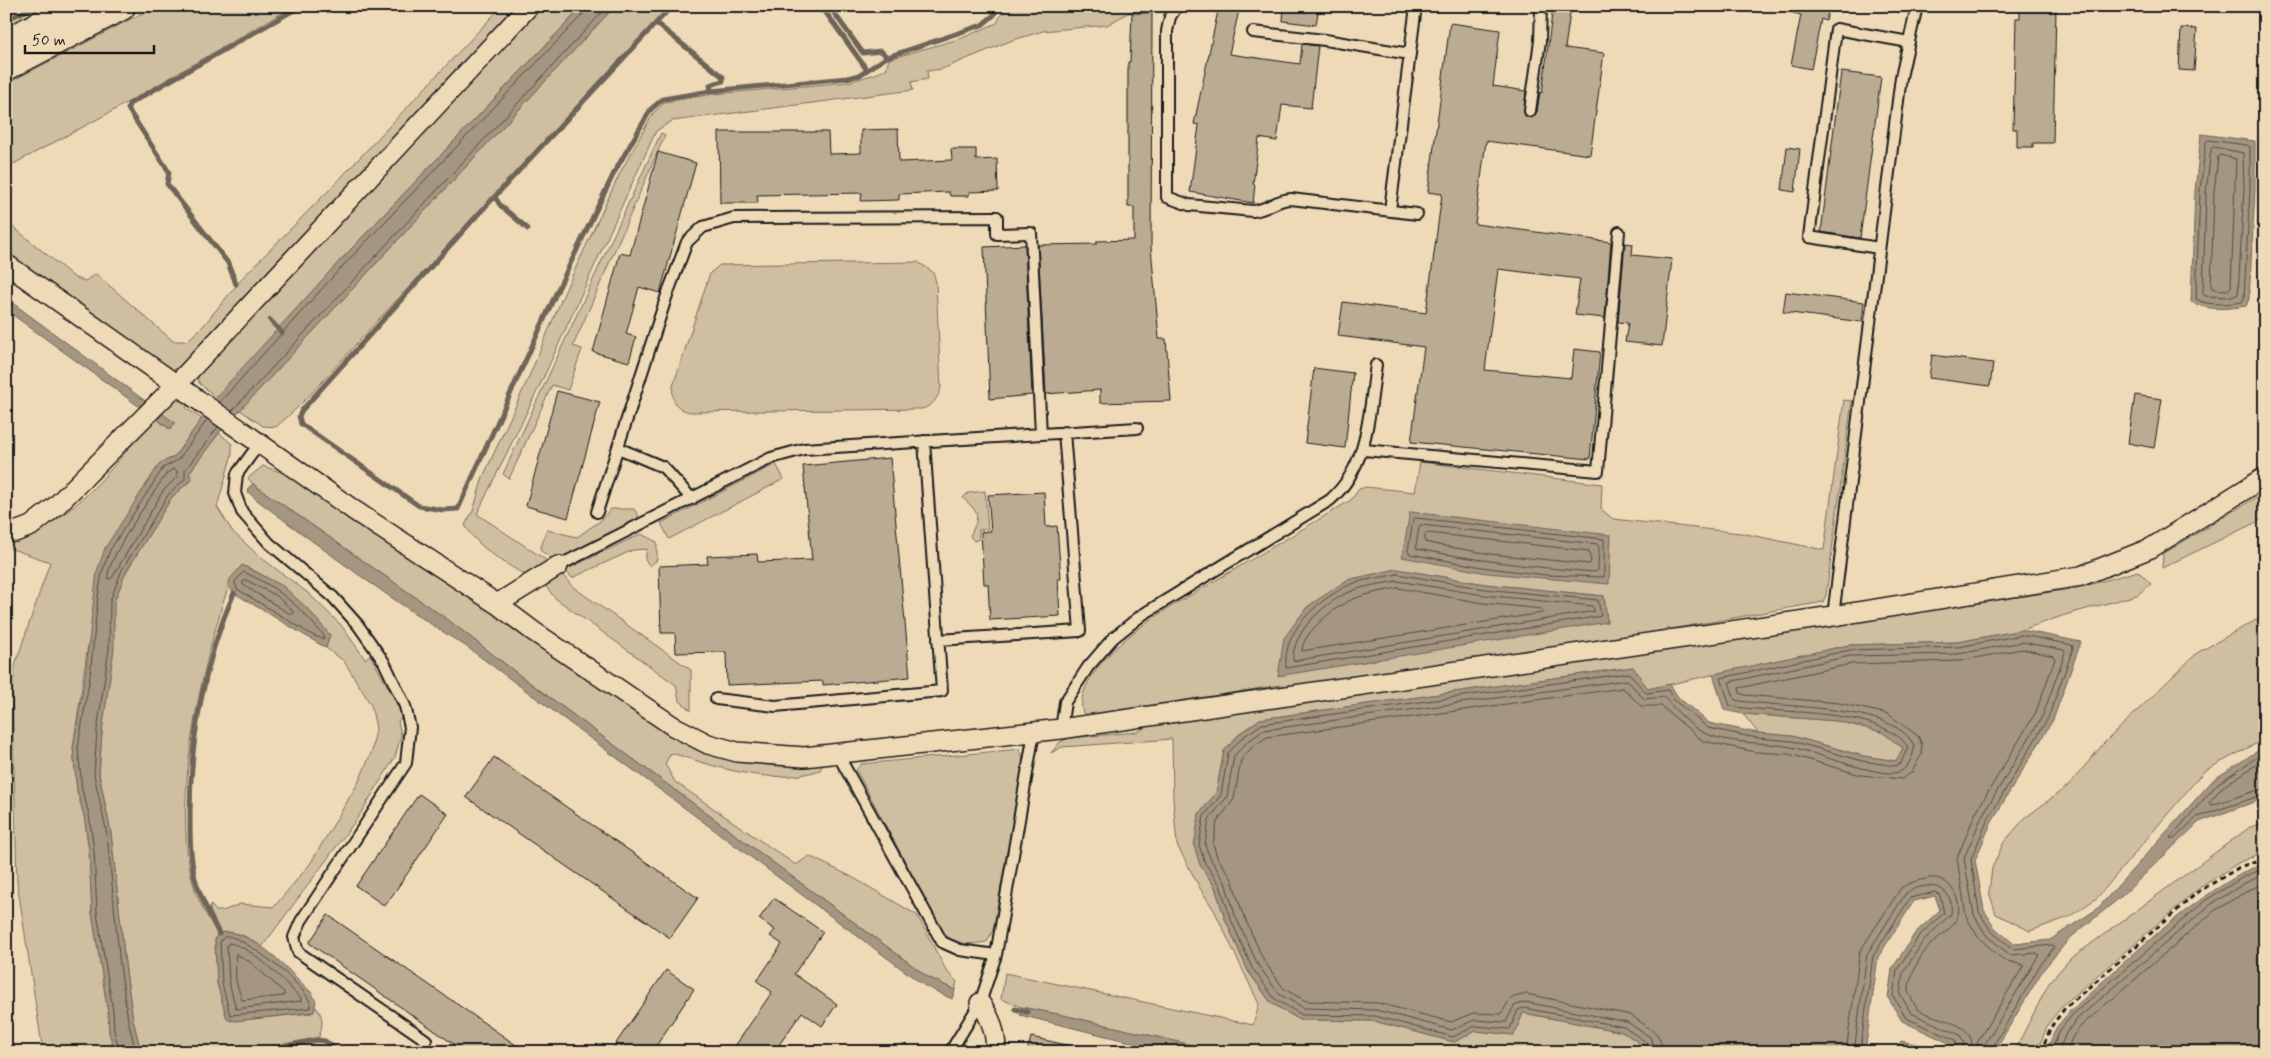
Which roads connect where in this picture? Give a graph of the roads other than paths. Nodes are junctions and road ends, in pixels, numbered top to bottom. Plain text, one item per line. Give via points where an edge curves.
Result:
1 (78, 6) edge
2 (121, 6) edge
3 (529, 6) edge
4 (1177, 6) edge
5 (1416, 6) edge
6 (1541, 6) edge
7 (1918, 6) edge
8 (1253, 32) dead end
9 (1909, 42) junction
10 (6, 43) edge
11 (1410, 54) junction
12 (6, 66) edge
13 (1530, 111) dead end
14 (1390, 210) junction
15 (1417, 214) dead end
16 (1619, 232) dead end
17 (1879, 248) junction
18 (6, 264) edge
19 (1376, 364) dead end
20 (177, 384) junction
21 (1137, 428) dead end
22 (1064, 432) junction
23 (1041, 434) junction
24 (252, 438) junction
25 (924, 441) junction
26 (618, 448) junction
27 (1364, 450) junction
28 (2265, 477) edge
29 (692, 499) junction
30 (596, 512) dead end
31 (6, 532) edge
32 (558, 566) joint
33 (497, 604) junction
34 (1833, 616) junction
35 (938, 640) junction
36 (716, 699) dead end
37 (1060, 729) junction
38 (1034, 732) junction
39 (837, 753) junction
40 (996, 955) junction
41 (980, 1003) junction
42 (426, 1040) dead end
43 (950, 1052) edge
44 (996, 1052) edge

1 - 10 highway
2 - 12 highway
3 - 20 street
4 - 14 lane via 1167,30 1167,197 1189,205 1253,211 1291,198
5 - 11 lane
6 - 13 lane via 1540,41
7 - 9 lane
8 - 11 lane
9 - 17 lane via 1901,77
9 - 17 lane via 1836,29 1824,107 1809,237
11 - 14 lane
14 - 15 lane
16 - 27 lane via 1598,471
17 - 34 lane
18 - 20 street
19 - 27 lane
20 - 24 street
20 - 31 street via 56,506 31,526
21 - 22 lane
22 - 23 lane
22 - 35 lane via 1080,631
23 - 25 lane
23 - 26 lane via 1031,233 997,234 997,217 734,218 703,227 687,242
24 - 33 street via 355,511
24 - 42 lane via 237,474 235,493 242,512 269,543 333,597 358,625 384,662 410,727 406,763 301,921 294,936 298,952
25 - 29 lane via 804,449 771,458
25 - 35 lane
26 - 29 lane via 663,467
26 - 30 lane
27 - 37 lane via 1344,488 1330,500 1142,615 1113,638 1065,702
28 - 34 street via 2151,548 2081,576
29 - 32 lane
32 - 33 street
33 - 39 street via 665,721 708,744 737,752 767,755 804,757
34 - 37 street
35 - 36 lane via 942,691 775,706
37 - 38 street
38 - 39 street
38 - 40 lane
39 - 40 lane via 942,942 960,950
40 - 41 lane
41 - 43 lane
41 - 44 street via 988,1012 996,1039

